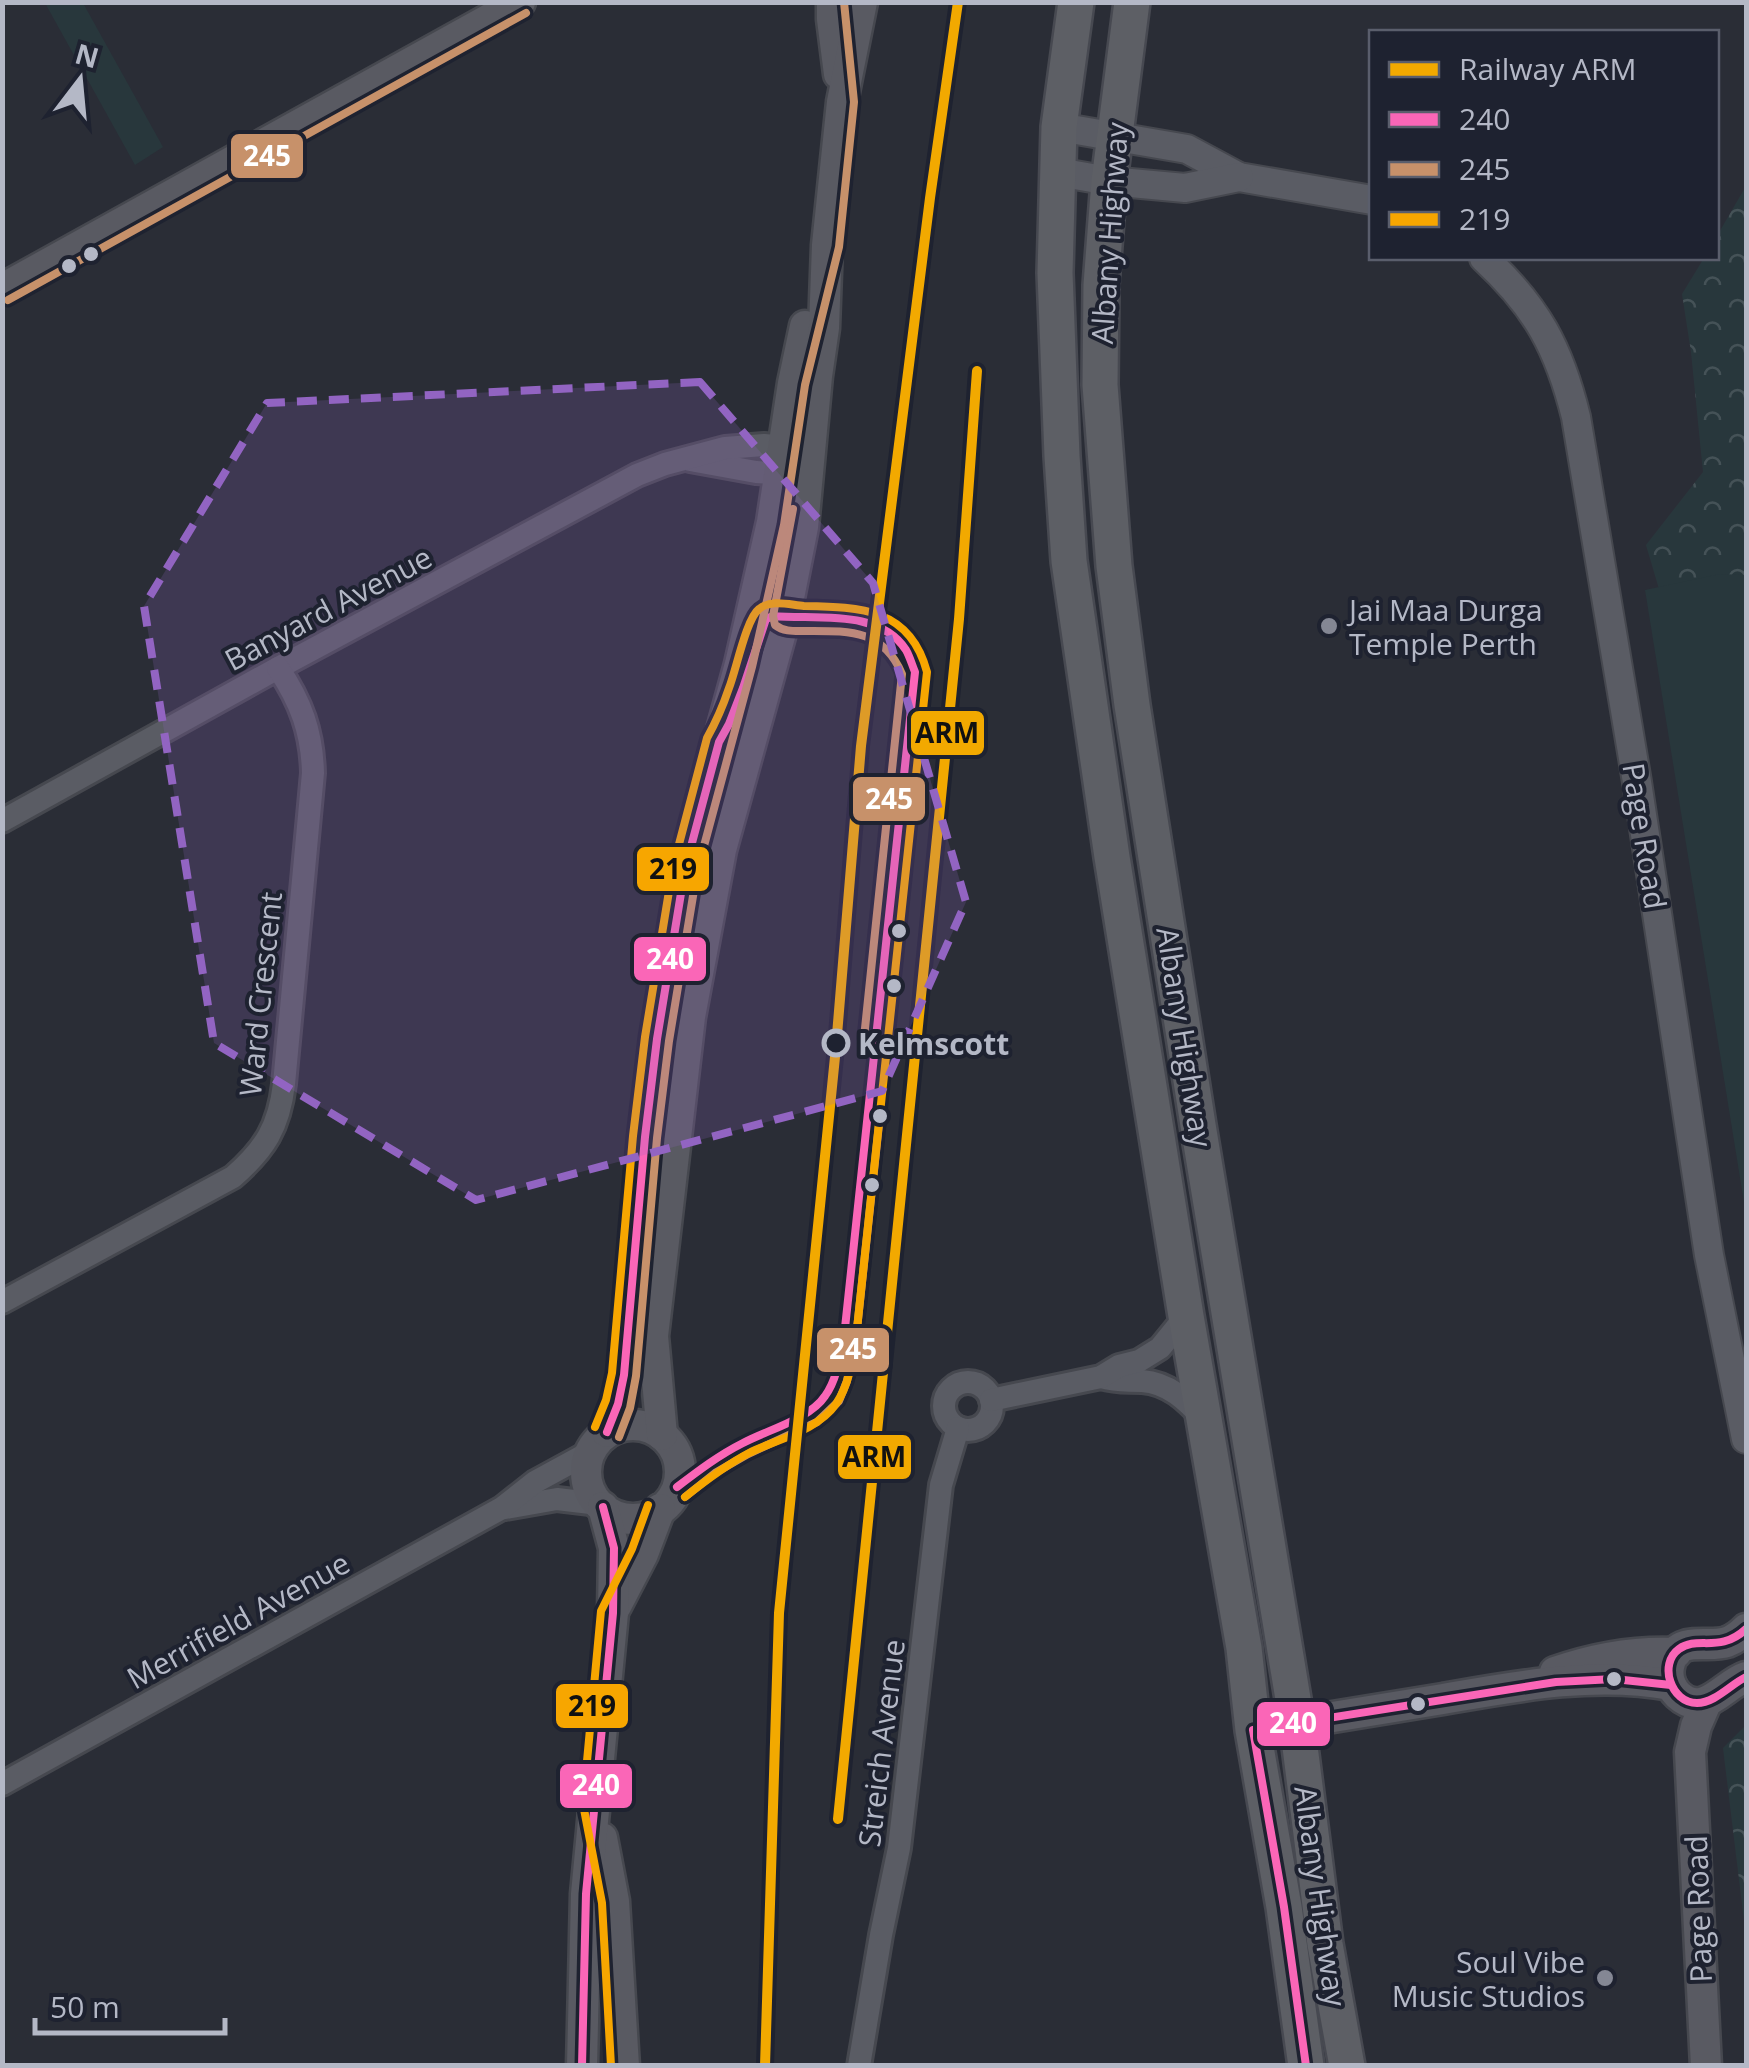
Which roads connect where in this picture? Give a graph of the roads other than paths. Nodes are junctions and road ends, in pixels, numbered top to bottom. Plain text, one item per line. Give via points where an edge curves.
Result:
1 (832, 2) edge
2 (862, 2) edge
3 (1076, 2) edge
4 (1132, 2) edge
5 (510, 5) edge
6 (842, 102) junction
7 (1059, 127) junction
8 (1115, 136) junction
9 (1058, 172) junction
10 (1239, 177) junction
11 (1109, 181) junction
12 (1369, 199) edge
13 (1486, 260) edge
14 (2, 289) edge
15 (795, 461) junction
16 (785, 618) junction
17 (278, 668) junction
18 (719, 742) junction
19 (2, 821) edge
20 (1156, 851) junction
21 (1112, 856) junction
22 (2, 1302) edge
23 (1186, 1316) junction
24 (1101, 1378) junction
25 (991, 1400) junction
26 (1204, 1418) junction
27 (958, 1428) junction
28 (662, 1435) junction
29 (1746, 1438) edge
30 (599, 1442) junction
31 (601, 1506) junction
32 (502, 1508) junction
33 (660, 1509) junction
34 (613, 1613) junction
35 (1746, 1629) edge
36 (1676, 1653) junction
37 (1746, 1677) edge
38 (1525, 1684) junction
39 (1685, 1694) junction
40 (1297, 1723) junction
41 (1254, 1730) junction
42 (2, 1784) edge
43 (596, 1805) junction
44 (582, 2066) edge
45 (624, 2066) edge
46 (860, 2066) edge
47 (1306, 2066) edge
48 (1348, 2066) edge
49 (1706, 2066) edge

1 - 6 main road
2 - 6 main road
3 - 7 highway, Albany Highway
4 - 8 highway, Albany Highway
5 - 14 main road
6 - 15 main road via 827,246 794,383
7 - 8 street
7 - 9 highway, Albany Highway
8 - 10 street via 1186,150
8 - 11 highway, Albany Highway
9 - 11 street
9 - 21 highway, Albany Highway via 1069,561
10 - 11 street via 1185,188
10 - 12 street
11 - 20 highway, Albany Highway via 1100,302 1105,477
13 - 29 street, Page Road via 1543,326 1576,418 1709,1255
15 - 16 main road via 803,527
15 - 17 street, Banyard Avenue via 733,468 687,459 637,474
15 - 18 main road via 772,522
16 - 18 main road via 773,616 762,626
16 - 28 main road via 720,850 690,1017 652,1336
17 - 19 street, Banyard Avenue
17 - 22 street, Ward Crescent via 306,721 313,773 282,1105 274,1126 233,1177
18 - 30 main road via 691,843 656,1039 624,1375
20 - 21 highway
20 - 40 highway, Albany Highway
21 - 23 highway, Albany Highway
23 - 24 street, Streich Avenue via 1165,1345
23 - 26 highway, Albany Highway
24 - 25 street, Streich Avenue
24 - 26 street, Streich Avenue via 1162,1386
25 - 27 street via 982,1426
25 - 27 street, Streich Avenue via 979,1384 955,1386 944,1408
26 - 41 highway, Albany Highway
27 - 46 street, Streich Avenue via 941,1485 900,1848
28 - 30 main road via 635,1425 616,1428
28 - 33 main road via 676,1454 679,1476
30 - 31 main road via 586,1475
30 - 32 street, Merrifield Avenue
31 - 32 street, Merrifield Avenue via 558,1499
31 - 33 main road via 631,1518
31 - 34 main road via 614,1548
32 - 42 street, Merrifield Avenue
33 - 34 main road
34 - 43 main road
35 - 36 main road via 1728,1642 1692,1643
36 - 38 main road via 1590,1660
36 - 39 main road, Page Road via 1669,1668
37 - 39 main road via 1715,1699
38 - 39 main road via 1647,1681
38 - 40 main road
39 - 49 main road, Page Road via 1678,1717 1690,1752
40 - 41 main road
40 - 48 highway, Albany Highway
41 - 47 highway, Albany Highway
43 - 44 main road via 586,1894
43 - 45 main road via 614,1901

